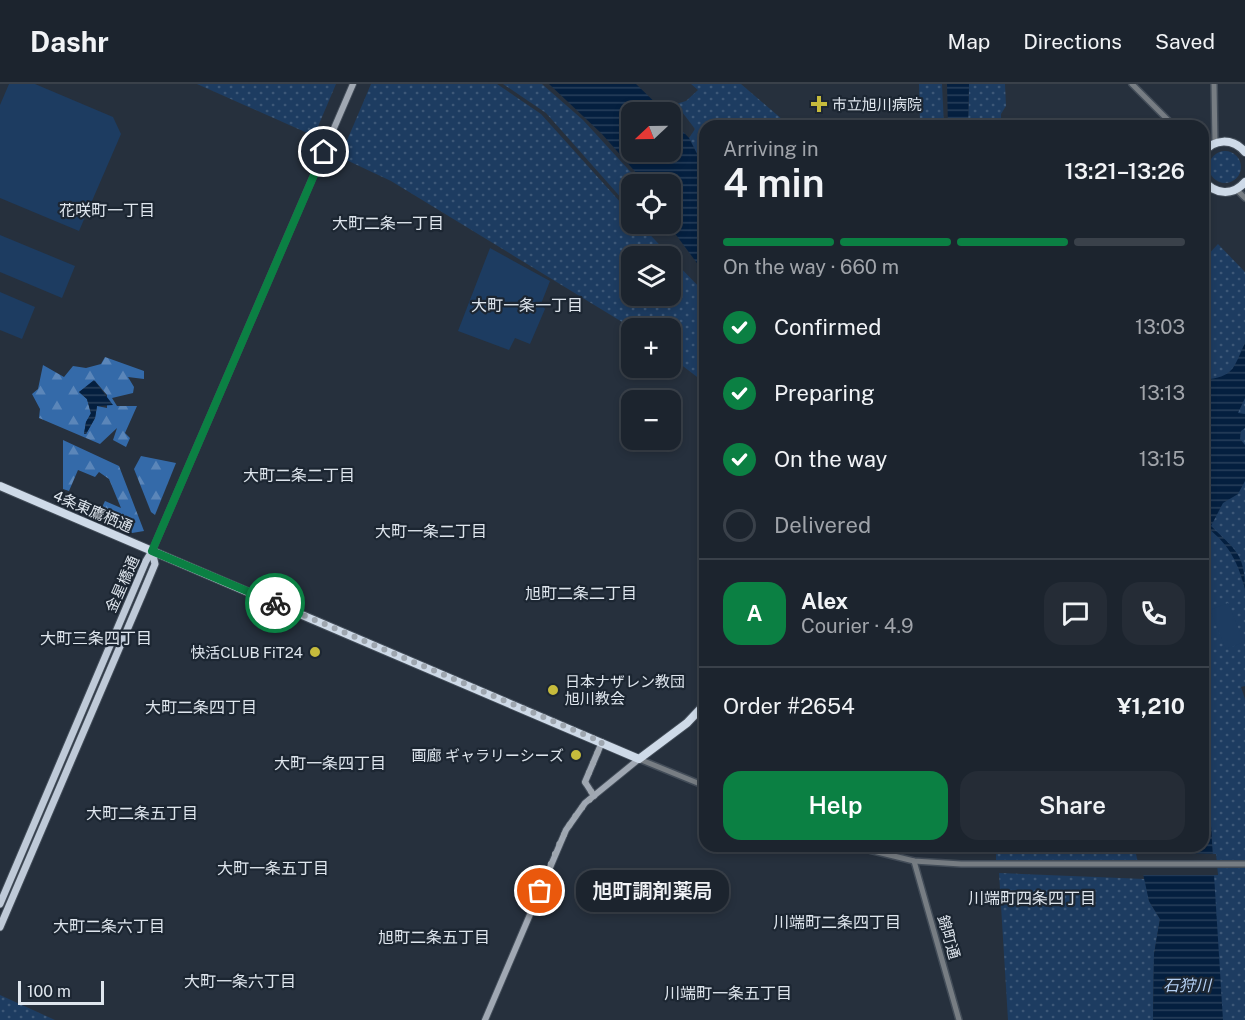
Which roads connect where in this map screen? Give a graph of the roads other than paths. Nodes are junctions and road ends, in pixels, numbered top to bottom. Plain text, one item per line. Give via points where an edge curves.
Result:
1 (353, 84) edge
2 (1132, 84) edge
3 (1214, 84) edge
4 (1168, 120) edge
5 (1215, 143) junction
6 (1244, 147) edge
7 (1209, 148) edge
8 (1245, 182) edge
9 (1209, 187) edge
10 (1236, 189) junction
11 (1245, 198) edge
12 (0, 486) edge
13 (152, 551) junction
14 (699, 710) edge
15 (602, 742) junction
16 (639, 759) junction
17 (699, 784) edge
18 (594, 796) junction
19 (877, 852) edge
20 (914, 861) junction
21 (1245, 864) edge
22 (0, 904) edge
23 (0, 927) edge
24 (485, 1020) edge
25 (959, 1020) edge

1 - 13 main road
2 - 4 street
3 - 5 street
5 - 6 highway via 1227,141
5 - 7 highway
8 - 10 highway
9 - 10 highway via 1222,192
10 - 11 street
12 - 13 highway, 4条東鷹栖通
13 - 15 highway, 4条東鷹栖通
13 - 22 main road, 金星橋通
13 - 23 main road, 金星橋通 via 155,564
14 - 16 highway
15 - 16 highway, 4条東鷹栖通
15 - 18 main road via 585,782
16 - 17 street
16 - 18 main road
18 - 24 main road via 566,830
19 - 20 street
20 - 21 street via 1012,866
20 - 25 street, 錦町通

